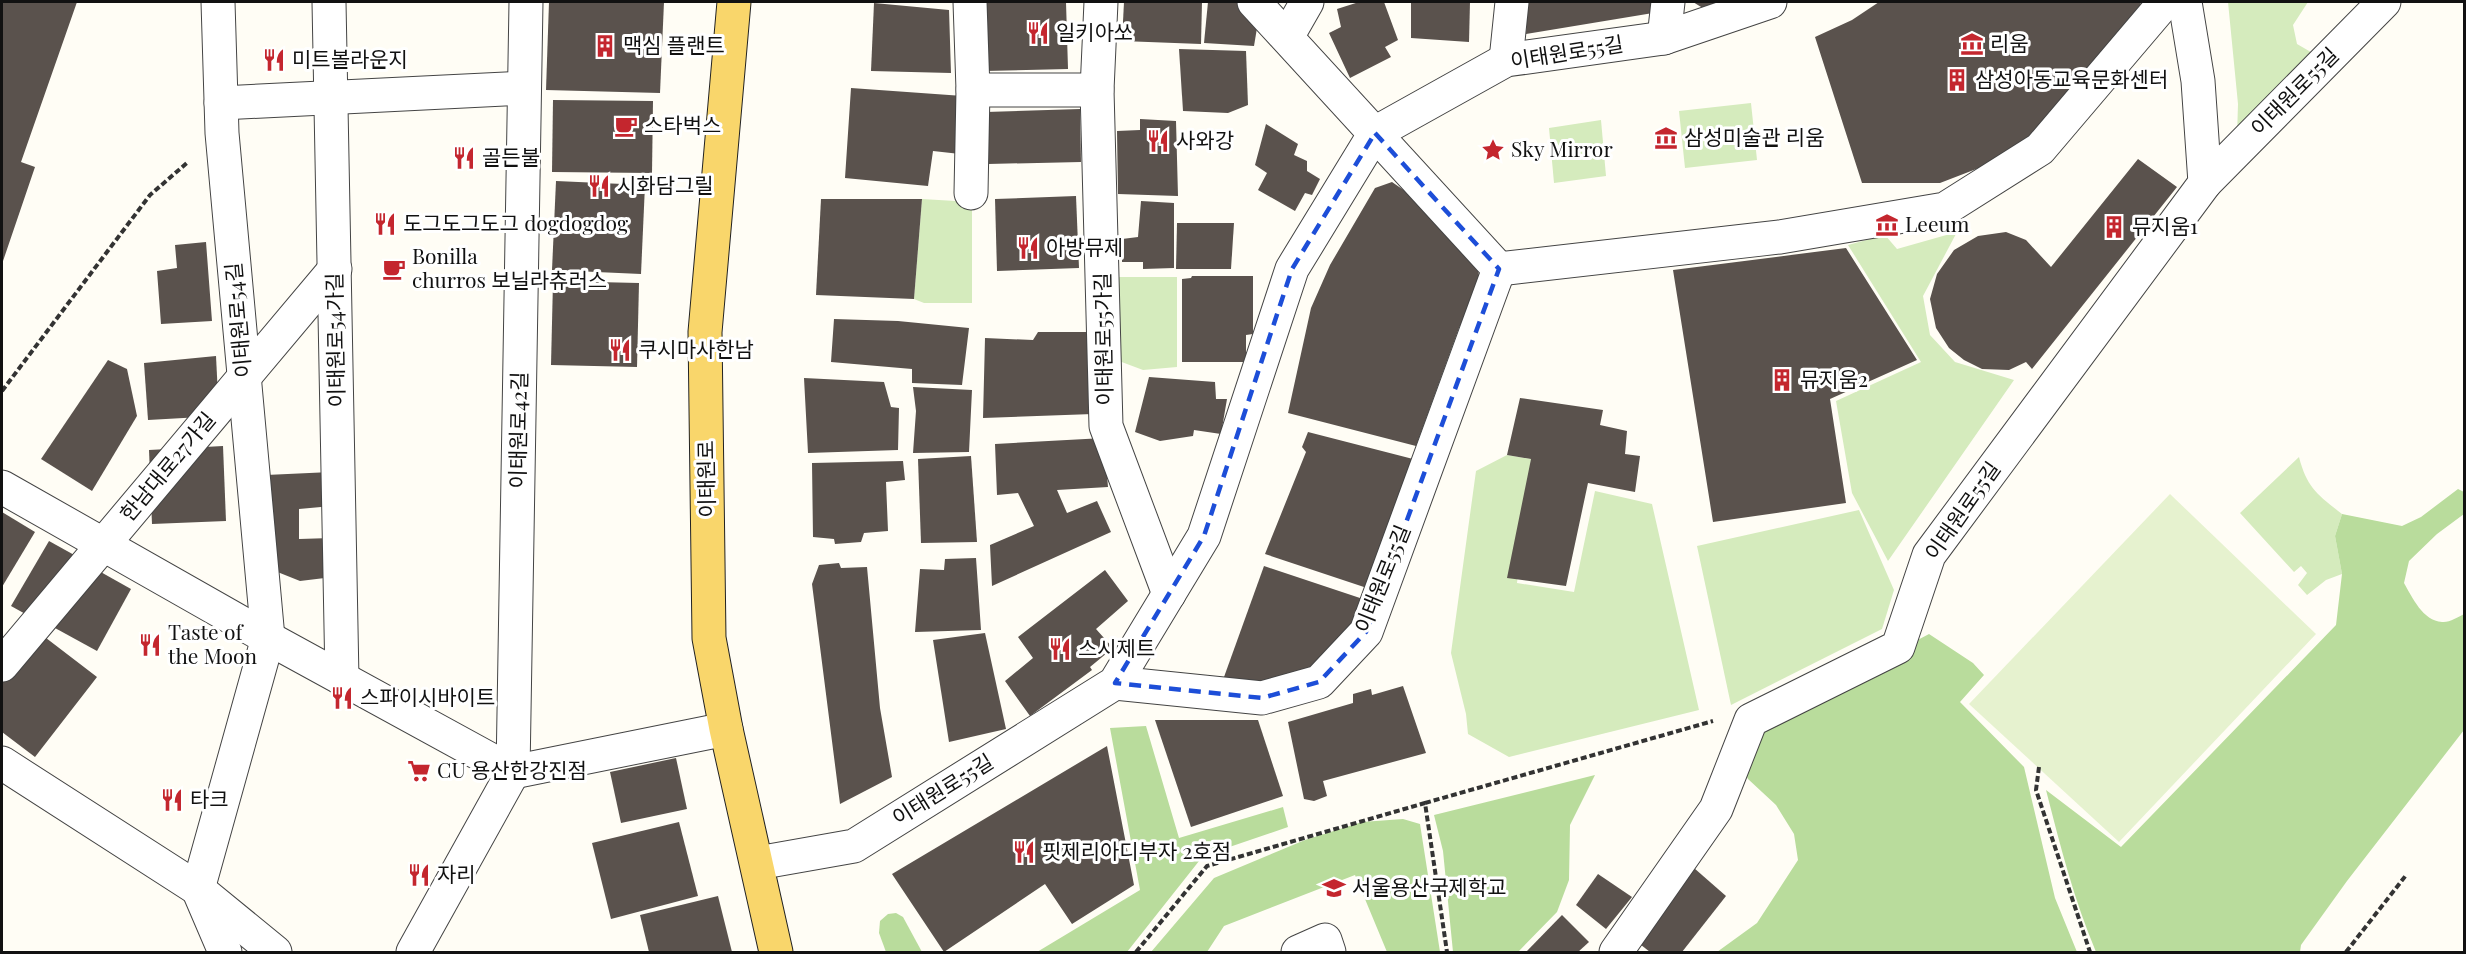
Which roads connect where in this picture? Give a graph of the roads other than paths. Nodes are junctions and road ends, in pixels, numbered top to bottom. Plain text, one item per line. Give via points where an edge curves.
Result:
1 (218, 2) edge
2 (329, 2) edge
3 (526, 2) edge
4 (734, 2) edge
5 (970, 2) edge
6 (1101, 2) edge
7 (1254, 2) edge
8 (1307, 2) edge
9 (1512, 2) edge
10 (1668, 2) edge
11 (1770, 2) edge
12 (2165, 2) edge
13 (2185, 2) edge
14 (2385, 2) edge
15 (1287, 37) junction
16 (1664, 38) junction
17 (1506, 60) junction
18 (525, 88) junction
19 (973, 90) junction
20 (1097, 90) junction
21 (331, 98) junction
22 (222, 118) junction
23 (1375, 133) junction
24 (2205, 183) junction
25 (971, 193) dead end
26 (335, 269) junction
27 (1499, 269) junction
28 (244, 377) junction
29 (2, 487) edge
30 (103, 544) junction
31 (1169, 594) junction
32 (268, 638) junction
33 (2, 665) edge
34 (342, 679) junction
35 (1115, 683) junction
36 (726, 729) junction
37 (2, 763) edge
38 (513, 772) junction
39 (758, 862) junction
40 (198, 889) junction
41 (225, 952) edge
42 (275, 952) edge
43 (412, 952) edge
44 (772, 952) edge
45 (1298, 952) edge
46 (1329, 952) edge
47 (1616, 952) edge

1 - 22 street, 이태원로54길
2 - 21 street, 이태원로54가길
3 - 18 street, 이태원로42길
4 - 36 main road, 이태원로 via 705,332 709,638
5 - 19 street
6 - 20 street, 이태원로55가길
7 - 15 street
8 - 15 street
9 - 17 street
10 - 16 street
11 - 16 street, 이태원로55길
12 - 27 street via 2040,149 1945,209 1780,237
13 - 24 street via 2198,81
14 - 24 street, 이태원로55길
15 - 23 street
16 - 17 street, 이태원로55길
17 - 23 street, 이태원로55길
18 - 21 street
18 - 38 street, 이태원로42길
19 - 20 street
19 - 25 street
20 - 31 street, 이태원로55가길 via 1106,426
21 - 22 street
21 - 26 street, 이태원로54가길
22 - 28 street, 이태원로54길
23 - 27 street
23 - 31 street, 이태원로55길 via 1292,269 1204,536
24 - 47 street, 이태원로55길 via 1929,555 1898,648 1751,720 1716,809
26 - 28 street, 한남대로27가길
26 - 34 street, 이태원로54가길
27 - 35 street, 이태원로55길 via 1366,632 1319,682 1262,698
28 - 30 street, 한남대로27가길
28 - 32 street, 이태원로54길
29 - 30 street
30 - 32 street
30 - 33 street, 한남대로27가길
31 - 35 street, 이태원로55길
32 - 34 street
32 - 40 street
34 - 38 street
35 - 39 street, 이태원로55길 via 854,846
36 - 38 street
36 - 39 main road, 이태원로
37 - 40 street
38 - 43 street
39 - 44 main road, 이태원로
40 - 41 street
40 - 42 street
45 - 46 street via 1325,940

